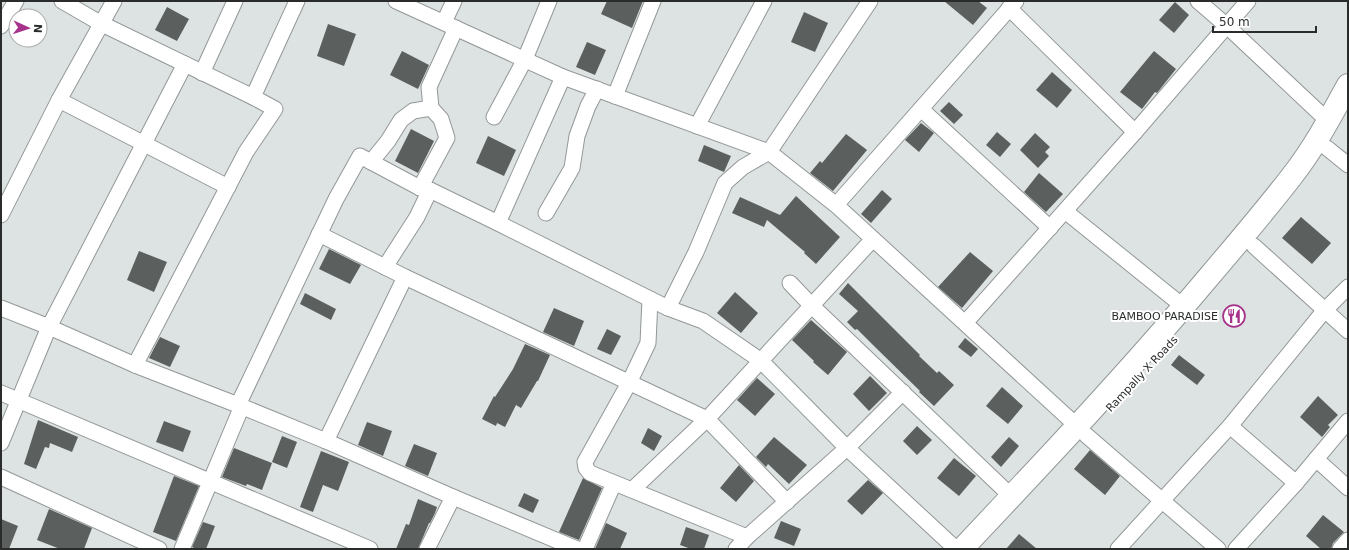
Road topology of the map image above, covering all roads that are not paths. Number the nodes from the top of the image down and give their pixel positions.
1 (16, 1) edge
2 (62, 1) edge
3 (114, 1) edge
4 (235, 1) edge
5 (297, 1) edge
6 (396, 1) edge
7 (454, 1) edge
8 (549, 1) edge
9 (653, 1) edge
10 (764, 1) edge
11 (870, 1) edge
12 (1198, 1) edge
13 (1248, 1) edge
14 (1012, 5) edge
15 (100, 24) junction
16 (450, 25) junction
17 (1, 26) edge
18 (1227, 26) junction
19 (525, 59) junction
20 (185, 64) junction
21 (202, 73) junction
22 (563, 77) junction
23 (1348, 85) edge
24 (597, 89) junction
25 (615, 96) junction
26 (253, 97) junction
27 (59, 100) junction
28 (431, 108) junction
29 (921, 110) junction
30 (1348, 112) edge
31 (494, 117) dead end
32 (1328, 121) junction
33 (697, 126) junction
34 (1135, 132) junction
35 (144, 143) junction
36 (1327, 148) junction
37 (769, 152) junction
38 (371, 162) junction
39 (1348, 165) edge
40 (228, 187) junction
41 (425, 189) junction
42 (836, 205) junction
43 (1065, 211) junction
44 (546, 213) dead end
45 (1, 215) edge
46 (498, 223) junction
47 (1050, 228) junction
48 (320, 234) junction
49 (872, 240) junction
50 (1254, 246) junction
51 (385, 268) junction
52 (405, 277) junction
53 (790, 283) dead end
54 (1348, 287) edge
55 (650, 299) junction
56 (812, 306) junction
57 (1184, 307) junction
58 (1, 308) edge
59 (668, 308) junction
60 (1324, 311) junction
61 (965, 323) junction
62 (48, 327) junction
63 (1348, 331) edge
64 (760, 360) junction
65 (135, 364) junction
66 (629, 383) junction
67 (903, 392) junction
68 (1, 393) edge
69 (18, 400) junction
70 (240, 405) junction
71 (706, 419) junction
72 (1348, 421) edge
73 (1230, 426) junction
74 (1082, 430) junction
75 (326, 441) junction
76 (1, 443) edge
77 (847, 448) junction
78 (1316, 459) junction
79 (1, 477) edge
80 (210, 482) junction
81 (614, 483) junction
82 (1296, 483) junction
83 (1348, 488) edge
84 (632, 490) junction
85 (1011, 496) junction
86 (453, 498) junction
87 (1162, 500) junction
88 (787, 502) junction
89 (746, 537) junction
90 (1348, 540) edge
91 (159, 549) edge
92 (182, 549) edge
93 (370, 549) edge
94 (427, 549) edge
95 (577, 549) edge
96 (585, 549) edge
97 (736, 549) edge
98 (956, 549) edge
99 (962, 549) edge
100 (981, 549) edge
101 (1118, 549) edge
102 (1218, 549) edge
103 (1236, 549) edge
104 (1340, 549) edge

1 - 17 street
2 - 15 street
3 - 15 street
4 - 21 street
5 - 26 street
6 - 16 street
7 - 16 street
8 - 19 street
9 - 25 street
10 - 33 street
11 - 37 street
12 - 18 street
13 - 18 street
14 - 29 street
14 - 34 street
15 - 20 street
15 - 27 street
16 - 19 street
16 - 28 street
18 - 32 street
18 - 34 street
19 - 22 street
19 - 31 street
20 - 21 street
20 - 35 street
21 - 26 street
22 - 24 street
22 - 46 street
23 - 32 main road
24 - 25 street
24 - 44 street
25 - 33 street
26 - 40 street
27 - 35 street
27 - 45 street
28 - 38 street
28 - 41 street
29 - 42 street
29 - 47 street
30 - 36 main road, Rampally X Roads
32 - 57 main road
33 - 37 street
34 - 43 street
35 - 40 street
35 - 62 street
36 - 39 street
36 - 50 main road, Rampally X Roads
37 - 42 street
37 - 59 street
38 - 41 street
38 - 48 street
40 - 65 street
41 - 46 street
41 - 51 street
42 - 49 street
43 - 47 street
43 - 57 street
46 - 55 street
47 - 61 street
48 - 51 street
48 - 70 street
49 - 56 street
49 - 61 street
50 - 60 street
50 - 74 main road, Rampally X Roads
51 - 52 street
52 - 66 street
52 - 75 street
53 - 56 street
54 - 60 street
55 - 59 street
55 - 66 street
56 - 64 street
56 - 67 street
57 - 74 main road
58 - 62 street
59 - 64 street
60 - 63 street
60 - 73 street
61 - 74 street
62 - 65 street
62 - 69 street
64 - 71 street
64 - 77 street
65 - 70 street
66 - 71 street
66 - 81 street
67 - 77 street
67 - 85 street
68 - 69 street
69 - 76 street
69 - 80 street
70 - 75 street
70 - 80 street
71 - 84 street
71 - 88 street
72 - 78 street
73 - 82 street
73 - 87 street
74 - 85 main road
74 - 87 street
74 - 100 main road, Rampally X Roads
75 - 86 street
77 - 88 street
77 - 98 street
78 - 82 street
78 - 83 street
79 - 91 street
80 - 92 street
80 - 93 street
81 - 84 street
81 - 96 street
82 - 103 street
84 - 89 street
85 - 99 main road
86 - 94 street
86 - 95 street
87 - 101 street
87 - 102 street
88 - 89 street
89 - 97 street
90 - 104 street

